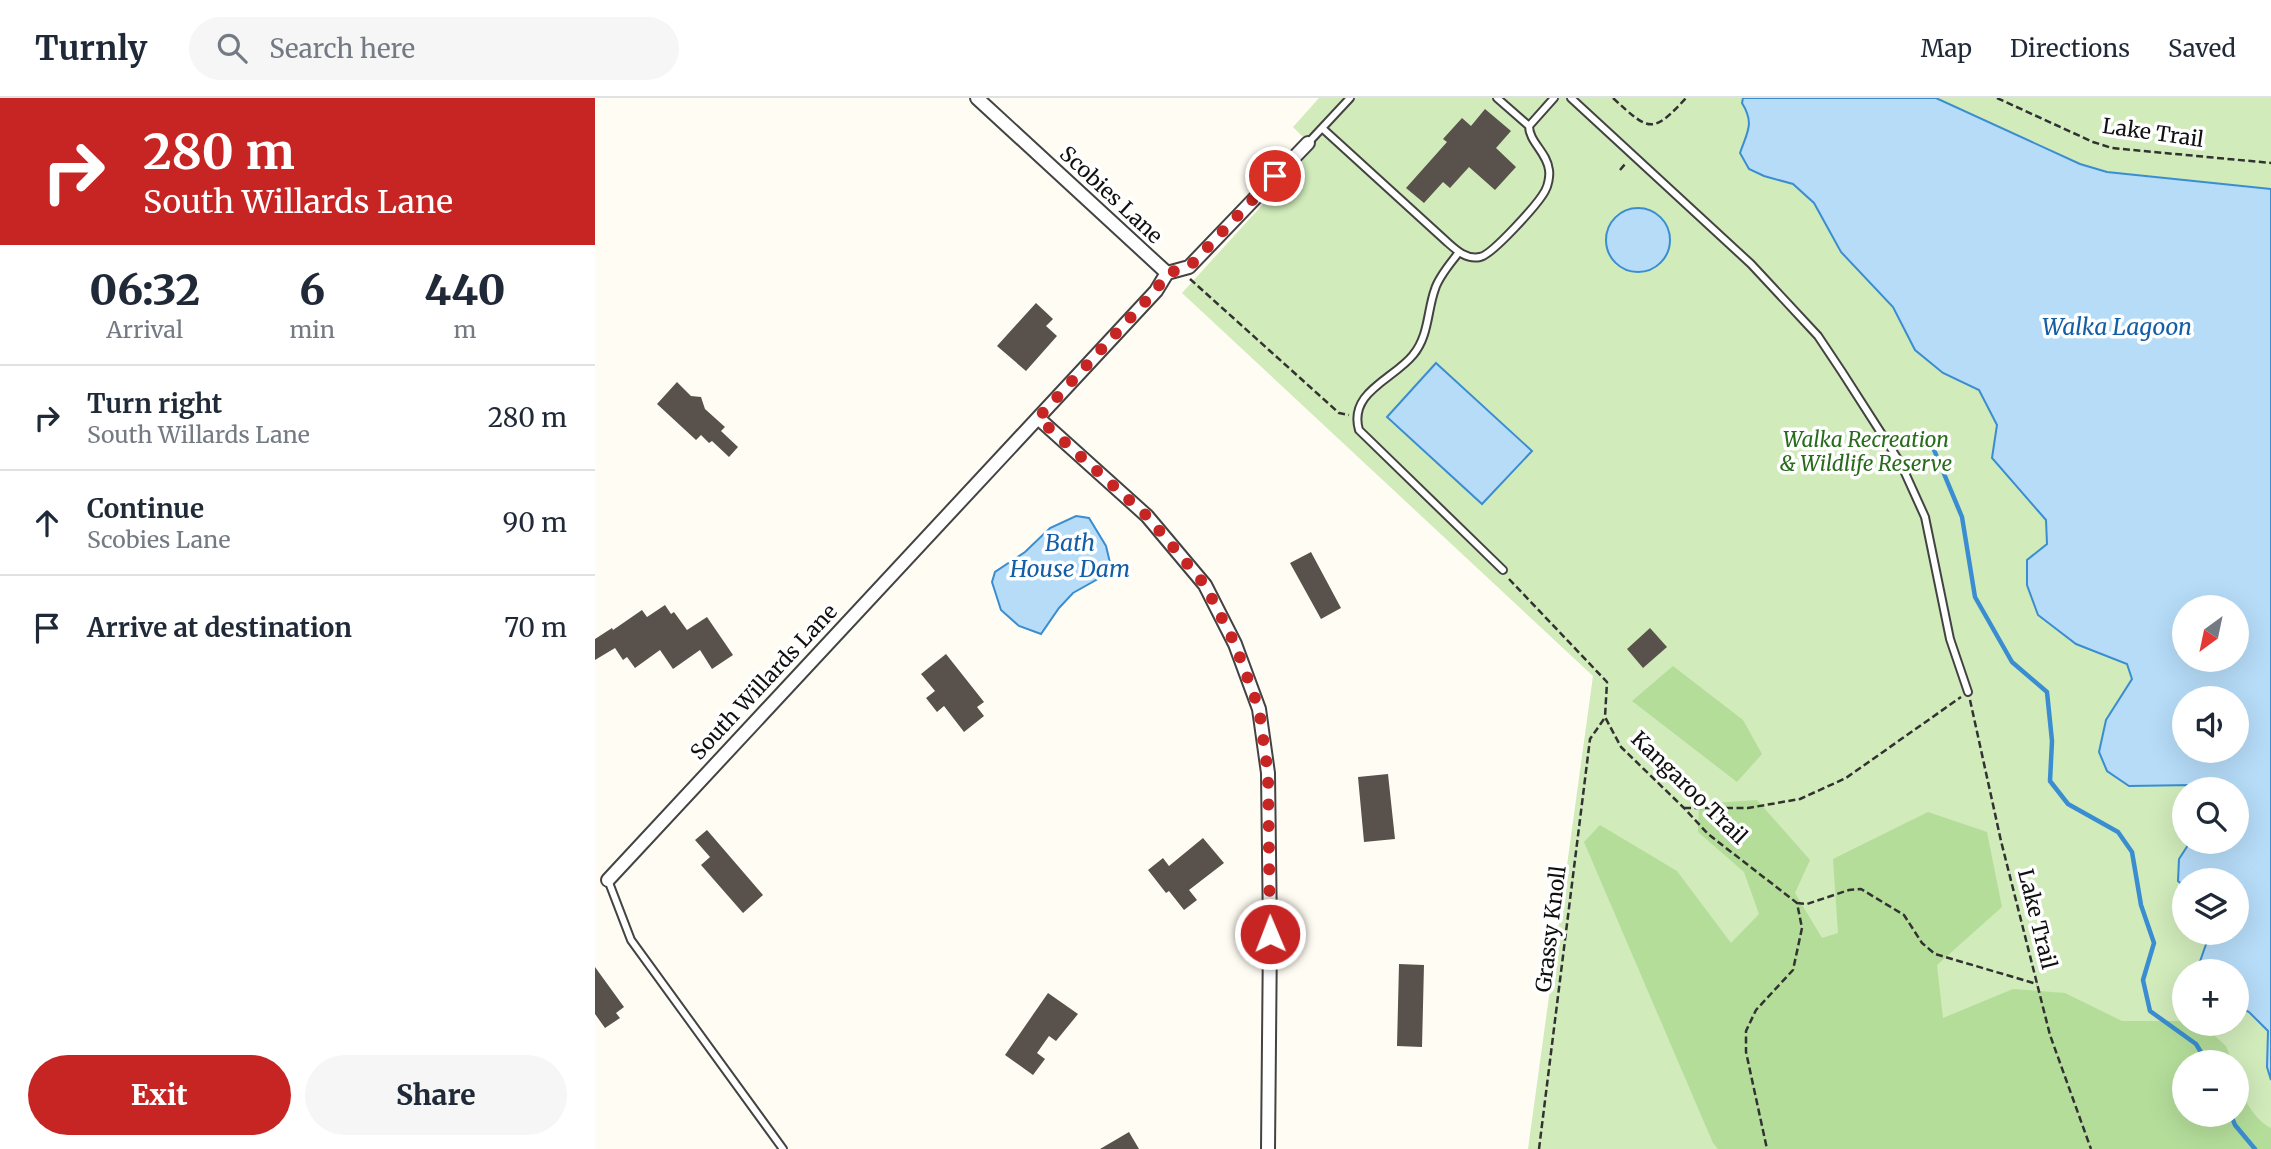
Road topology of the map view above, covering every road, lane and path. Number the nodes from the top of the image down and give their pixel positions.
1 (977, 98) edge
2 (1350, 98) edge
3 (1497, 98) edge
4 (1553, 98) edge
5 (1571, 98) edge
6 (1613, 98) edge
7 (1686, 98) edge
8 (1997, 98) edge
9 (1529, 126) junction
10 (1322, 128) junction
11 (1308, 143) joint
12 (2271, 163) edge
13 (1623, 166) dead end
14 (1620, 170) dead end
15 (1459, 252) junction
16 (1181, 270) junction
17 (1167, 273) junction
18 (1355, 417) junction
19 (1038, 418) junction
20 (1503, 570) joint
21 (1968, 692) junction
22 (1605, 717) junction
23 (1684, 808) junction
24 (608, 880) joint
25 (1797, 903) junction
26 (2037, 984) junction
27 (783, 1149) edge
28 (1268, 1149) edge
29 (1539, 1149) edge
30 (1767, 1149) edge
31 (2091, 1149) edge

1 - 17 street, Scobies Lane
2 - 10 lane
3 - 9 lane
4 - 9 lane
5 - 21 lane
6 - 7 path
8 - 12 path, Lake Trail
9 - 15 lane
10 - 11 lane
10 - 15 lane
11 - 16 street, Scobies Lane
13 - 14 path
15 - 18 lane
16 - 17 street, Scobies Lane
16 - 18 path
17 - 19 street, South Willards Lane
18 - 20 lane
19 - 24 street, South Willards Lane
19 - 28 street
20 - 22 path
21 - 23 path
21 - 26 path, Lake Trail
22 - 23 path, Kangaroo Trail
22 - 29 path, Grassy Knoll
23 - 25 path, Kangaroo Trail
24 - 27 lane, South Willards Lane
25 - 26 path
25 - 30 path
26 - 31 path, Lake Trail

